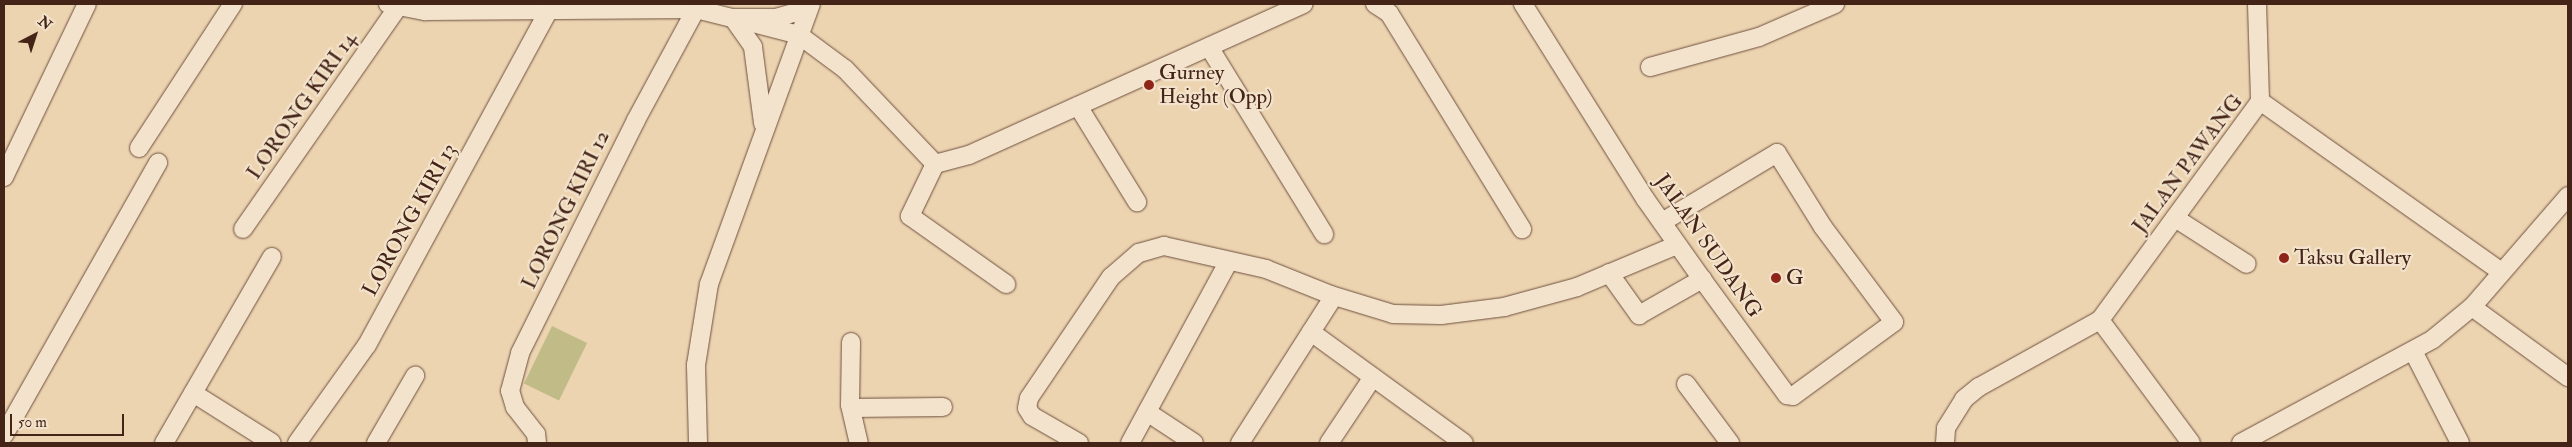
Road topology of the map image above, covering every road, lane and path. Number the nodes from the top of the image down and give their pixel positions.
1 (87, 4) edge
2 (234, 4) edge
3 (810, 4) edge
4 (1304, 4) edge
5 (1375, 4) edge
6 (1523, 4) edge
7 (1835, 4) edge
8 (2257, 4) edge
9 (393, 6) edge
10 (572, 6) edge
11 (426, 8) edge
12 (696, 9) junction
13 (549, 10) junction
14 (733, 18) junction
15 (799, 35) junction
16 (1209, 48) junction
17 (1650, 68) dead end
18 (2260, 101) junction
19 (1078, 106) junction
20 (764, 129) junction
21 (140, 148) dead end
22 (158, 162) dead end
23 (936, 164) junction
24 (4, 177) edge
25 (2568, 196) edge
26 (1137, 202) dead end
27 (2175, 218) junction
28 (1662, 222) junction
29 (243, 229) dead end
30 (1522, 230) dead end
31 (1324, 234) dead end
32 (1677, 244) junction
33 (272, 257) dead end
34 (1229, 261) junction
35 (2246, 264) dead end
36 (2500, 271) junction
37 (1609, 273) junction
38 (1702, 279) junction
39 (1006, 284) dead end
40 (1334, 296) junction
41 (2472, 307) junction
42 (2100, 320) junction
43 (1311, 332) junction
44 (850, 342) dead end
45 (2413, 351) junction
46 (415, 376) dead end
47 (1373, 377) junction
48 (2568, 377) edge
49 (1686, 384) dead end
50 (193, 393) junction
51 (943, 407) dead end
52 (851, 408) junction
53 (1146, 412) junction
54 (4, 435) edge
55 (536, 439) edge
56 (1460, 442) edge
57 (164, 443) edge
58 (272, 443) edge
59 (297, 443) edge
60 (376, 443) edge
61 (698, 443) edge
62 (859, 443) edge
63 (1079, 443) edge
64 (1130, 443) edge
65 (1194, 443) edge
66 (1240, 443) edge
67 (1329, 443) edge
68 (1730, 443) edge
69 (1945, 443) edge
70 (2191, 443) edge
71 (2241, 443) edge
72 (2460, 443) edge

1 - 24 street
2 - 21 street
3 - 14 street
3 - 15 street
4 - 16 street
5 - 30 street
6 - 28 street, JALAN SUDANG
7 - 17 street
8 - 18 street
9 - 11 street
9 - 29 street, LORONG KIRI 14
10 - 12 street
10 - 13 street
11 - 13 street
12 - 14 street
12 - 55 street, LORONG KIRI 12
13 - 59 street, LORONG KIRI 13
14 - 15 street
14 - 20 street
15 - 20 street
15 - 23 street
16 - 19 street
16 - 31 street
18 - 27 street, JALAN PAWANG
18 - 36 street, JALAN PAWANG
19 - 23 street
19 - 26 street
20 - 61 street
22 - 54 street
23 - 39 street
25 - 36 street
27 - 35 street
27 - 42 street, JALAN PAWANG
28 - 32 street, JALAN SUDANG
28 - 38 street, JALAN SUDANG
32 - 37 street
32 - 38 street, JALAN SUDANG
33 - 50 street
34 - 40 street
34 - 53 street
34 - 63 street
36 - 41 street
37 - 38 street
37 - 40 street
40 - 43 street
41 - 45 street
41 - 48 street
42 - 69 street, JALAN PAWANG
42 - 70 street
43 - 47 street
43 - 66 street
44 - 52 street
45 - 71 street
45 - 72 street
46 - 60 street
47 - 56 street
47 - 67 street
49 - 68 street
50 - 57 street
50 - 58 street
51 - 52 street
52 - 62 street
53 - 64 street
53 - 65 street

